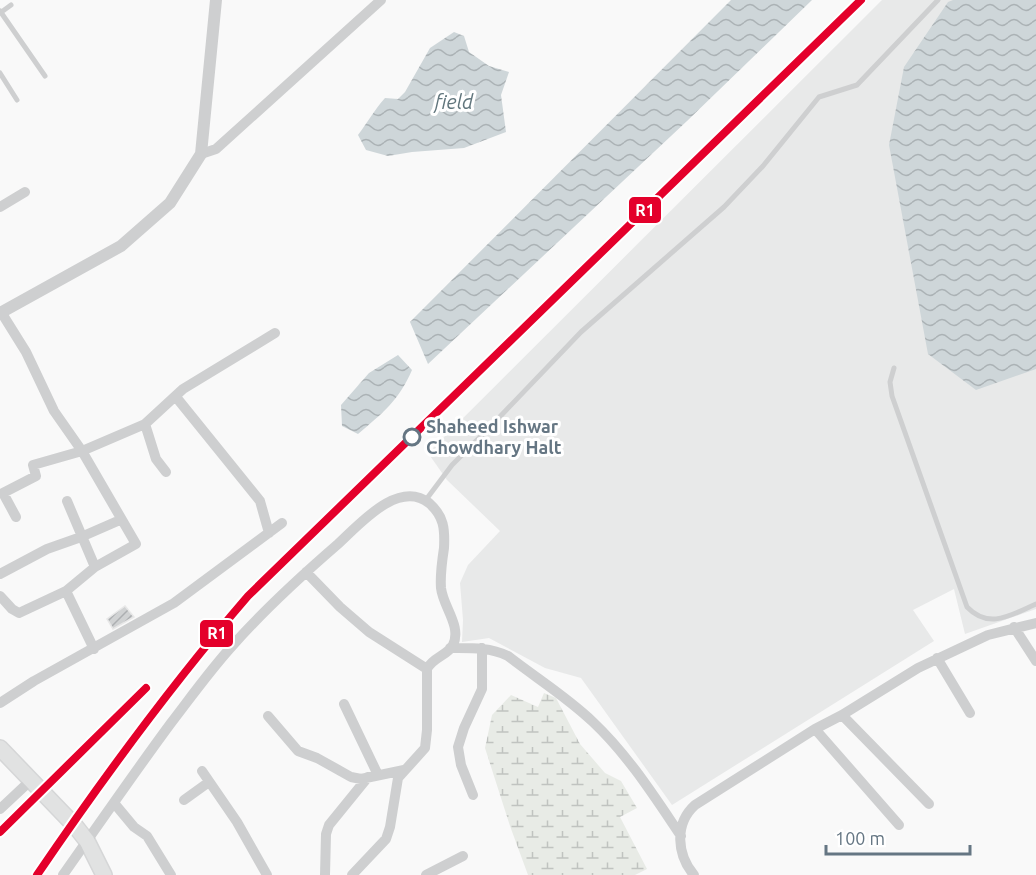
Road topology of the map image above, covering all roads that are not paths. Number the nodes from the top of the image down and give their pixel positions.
1 (216, 0) edge
2 (381, 0) edge
3 (938, 0) edge
4 (11, 5) dead end
5 (0, 12) edge
6 (0, 73) edge
7 (45, 76) dead end
8 (17, 100) dead end
9 (201, 154) junction
10 (26, 192) dead end
11 (0, 207) edge
12 (1, 313) edge
13 (275, 333) dead end
14 (894, 368) dead end
15 (176, 397) junction
16 (145, 424) junction
17 (82, 451) junction
18 (166, 471) dead end
19 (67, 501) dead end
20 (425, 501) junction
21 (16, 517) dead end
22 (120, 520) junction
23 (282, 523) dead end
24 (269, 533) junction
25 (81, 537) junction
26 (95, 567) junction
27 (306, 572) junction
28 (0, 574) edge
29 (66, 591) junction
30 (0, 596) edge
31 (1036, 604) edge
32 (1036, 622) edge
33 (1014, 627) junction
34 (450, 648) junction
35 (482, 648) junction
36 (94, 649) junction
37 (937, 658) junction
38 (1036, 660) edge
39 (427, 669) junction
40 (0, 703) edge
41 (344, 704) dead end
42 (970, 713) dead end
43 (842, 715) junction
44 (268, 716) dead end
45 (815, 729) junction
46 (0, 748) edge
47 (404, 770) junction
48 (202, 771) dead end
49 (373, 776) junction
50 (30, 781) junction
51 (209, 782) junction
52 (473, 795) dead end
53 (184, 800) dead end
54 (114, 803) junction
55 (929, 804) dead end
56 (0, 809) edge
57 (899, 825) dead end
58 (681, 836) junction
59 (87, 841) junction
60 (462, 856) dead end
61 (357, 873) edge
62 (63, 875) edge
63 (104, 875) edge
64 (171, 875) edge
65 (267, 875) edge
66 (325, 875) edge
67 (426, 875) edge
68 (694, 875) edge

1 - 9 street
2 - 9 street
3 - 20 lane
4 - 5 lane
5 - 7 lane
6 - 8 lane
9 - 12 street
10 - 11 street
12 - 17 street
13 - 15 street
14 - 31 lane
15 - 16 street
15 - 24 street
16 - 17 street
16 - 18 street
17 - 21 street
17 - 22 street
19 - 25 street
20 - 27 street
20 - 34 street
22 - 25 street
22 - 26 street
23 - 24 street
24 - 36 street
25 - 26 street
25 - 28 street
26 - 29 street
27 - 39 street
27 - 54 street
29 - 30 street
29 - 36 street
32 - 33 street
33 - 37 street
33 - 38 street
34 - 35 street
34 - 39 street
35 - 52 street
35 - 58 street
36 - 40 street
37 - 42 street
37 - 43 street
39 - 47 street
41 - 49 street
43 - 45 street
43 - 55 street
44 - 49 street
45 - 57 street
45 - 58 street
46 - 50 main road
47 - 49 street
47 - 61 street
48 - 51 street
49 - 66 street
50 - 56 street
50 - 59 main road
51 - 53 street
51 - 65 street
54 - 59 street
54 - 64 street
58 - 68 street
59 - 62 street
59 - 63 main road
60 - 67 street

